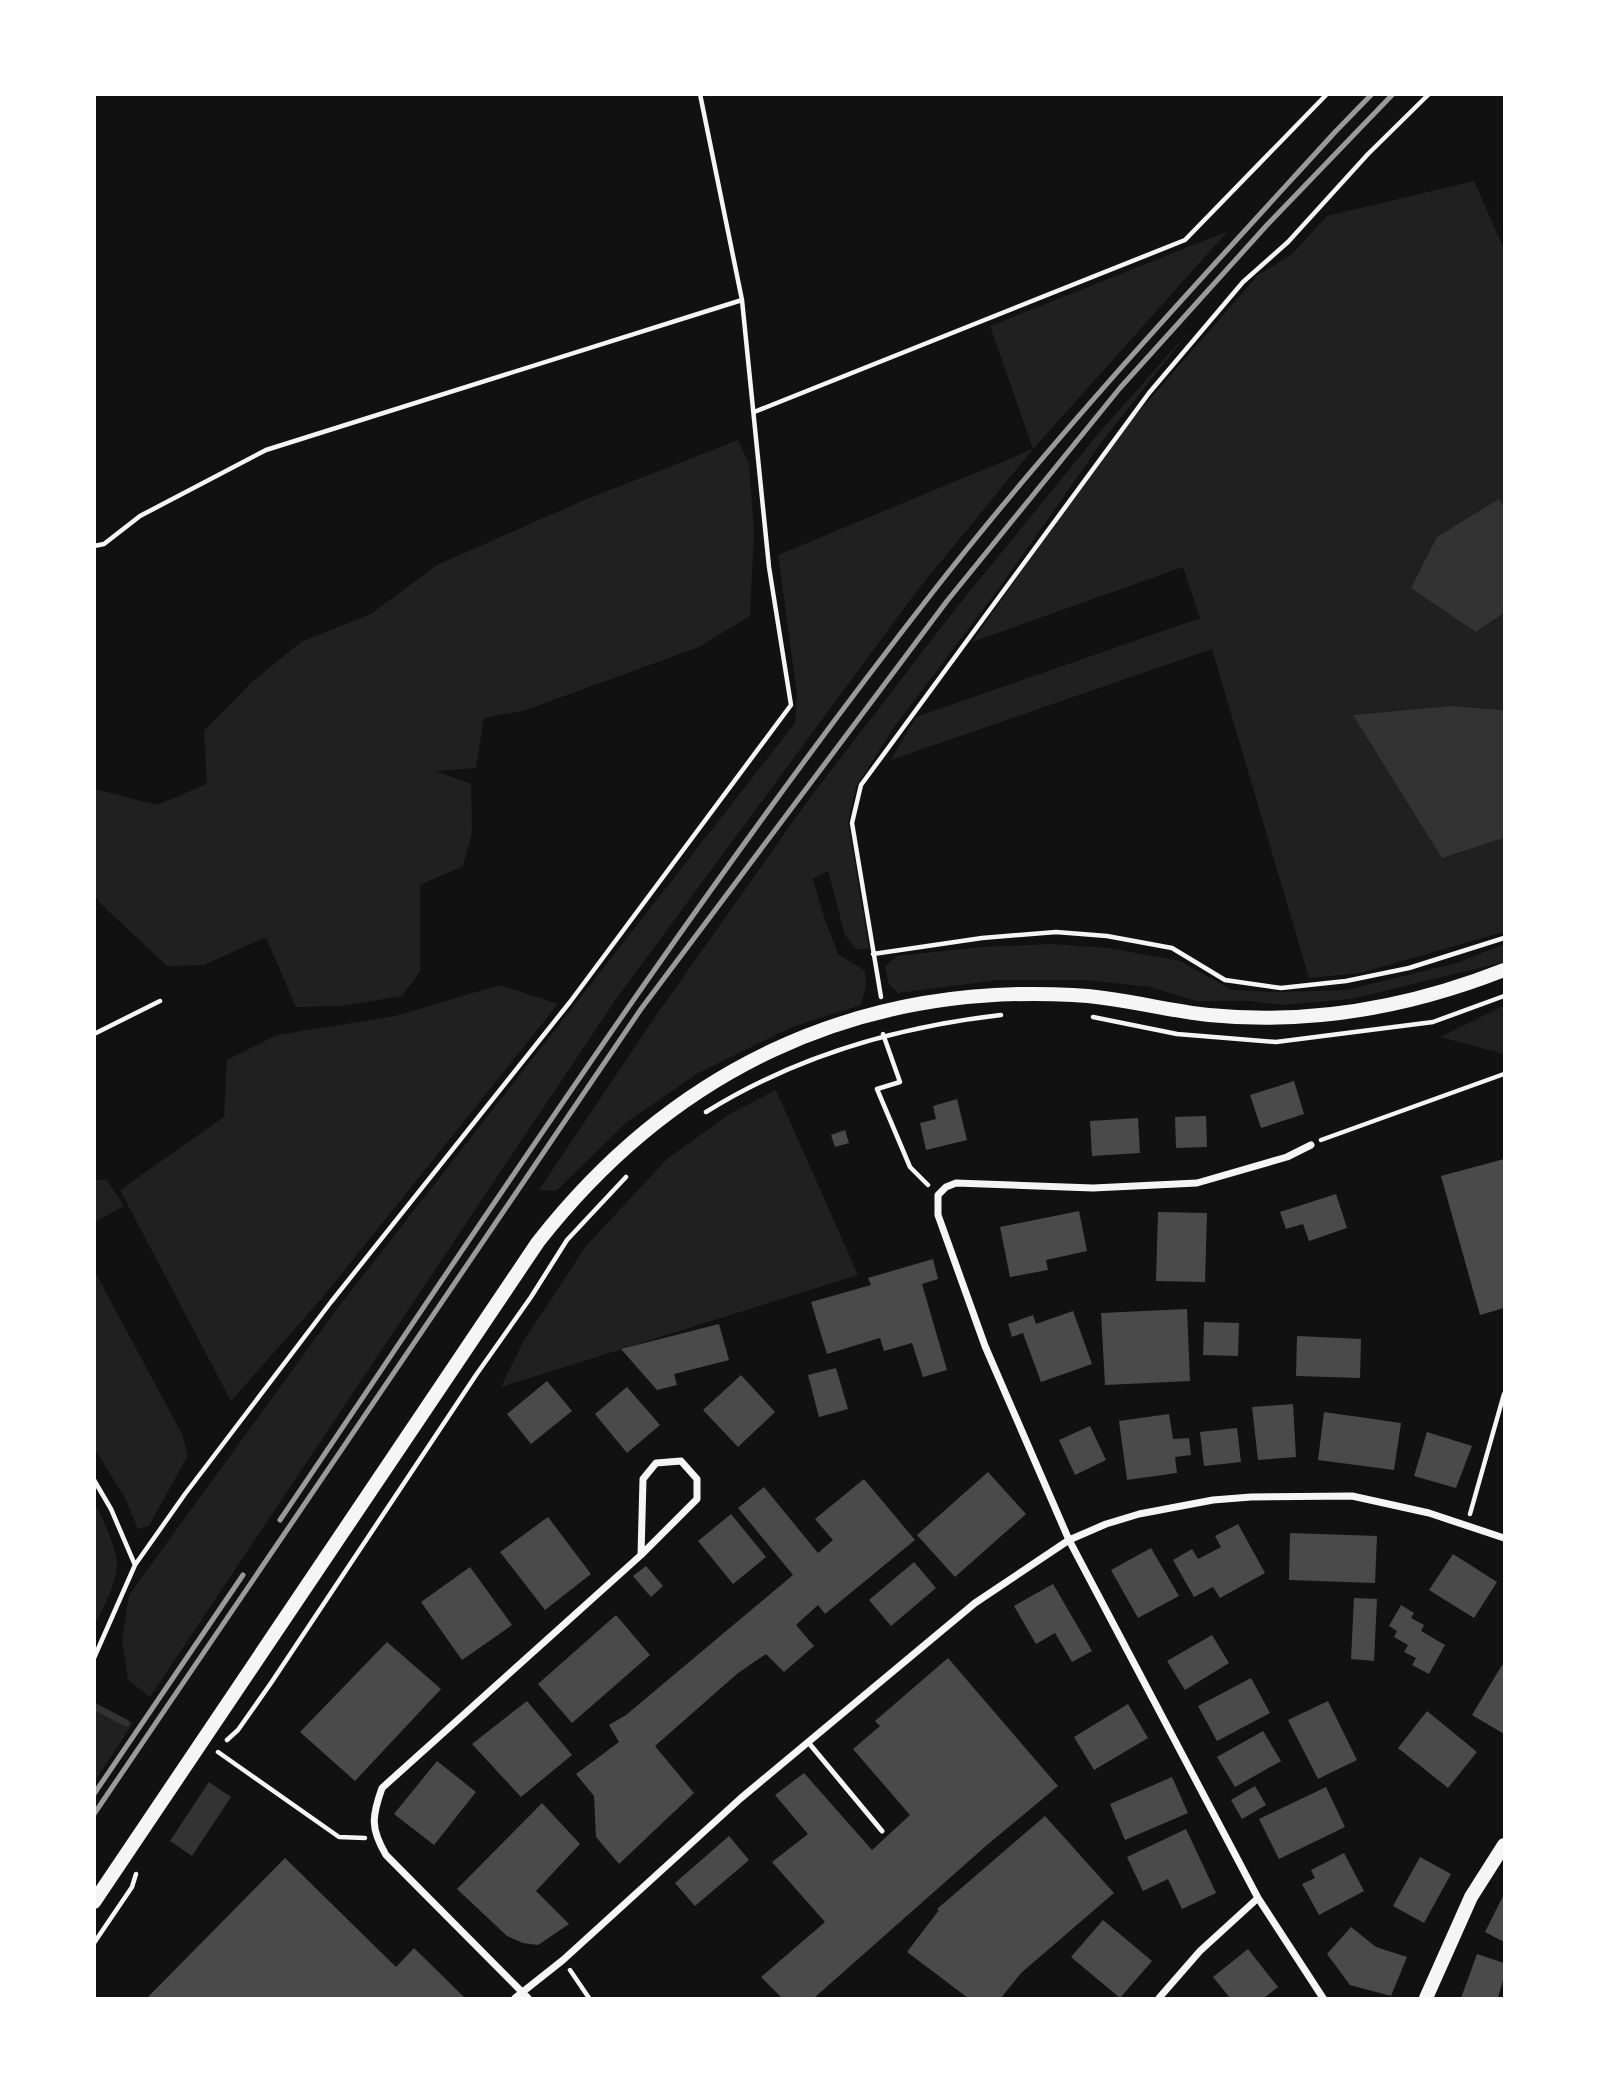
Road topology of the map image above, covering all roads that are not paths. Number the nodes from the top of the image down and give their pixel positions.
1 (1504, 970) edge
2 (1311, 1145) road end
3 (1504, 1538) edge
4 (1069, 1540) junction
5 (641, 1555) junction
6 (808, 1742) junction
7 (882, 1831) dead end
8 (1504, 1846) edge
9 (1258, 1898) junction
10 (94, 1902) edge
11 (522, 1992) junction
12 (515, 1998) edge
13 (527, 1998) edge
14 (1159, 1998) edge
15 (1323, 1998) edge
16 (1426, 1998) edge

1 - 10 main road
2 - 4 street
3 - 4 street
4 - 6 street
4 - 9 street
5 - 5 street
5 - 11 street
6 - 7 lane
6 - 11 street
8 - 16 main road
9 - 14 street
9 - 15 street
11 - 12 street
11 - 13 street

